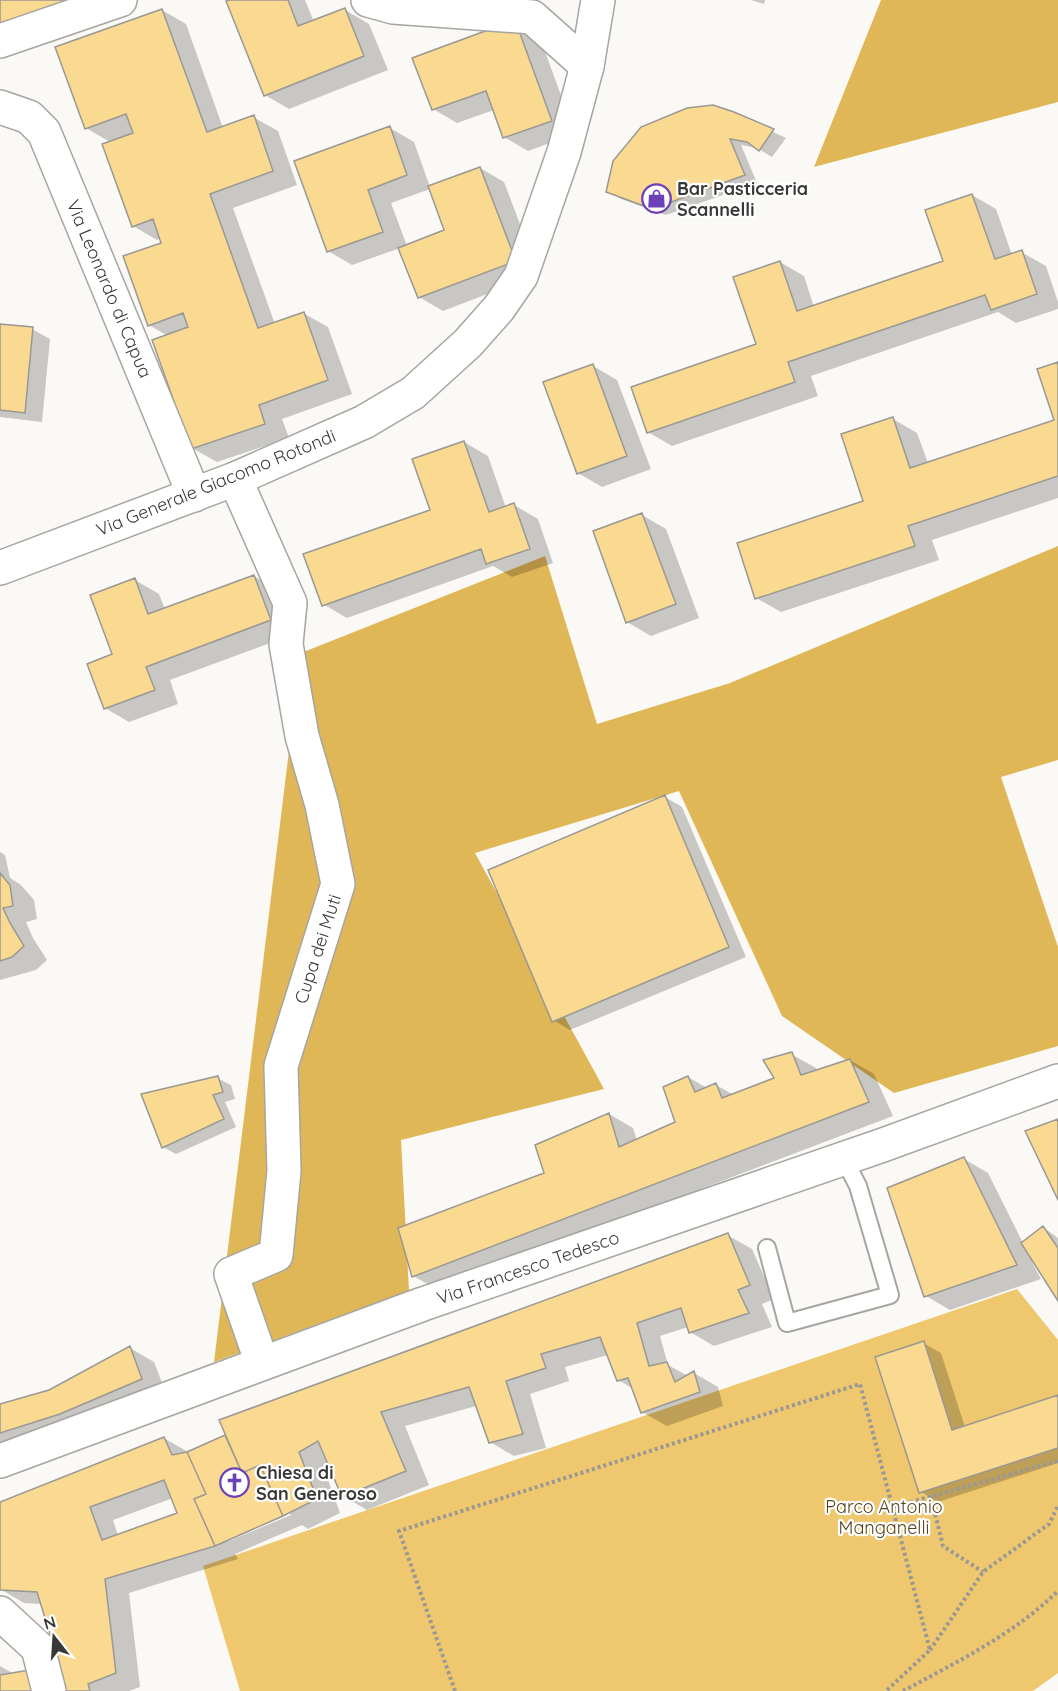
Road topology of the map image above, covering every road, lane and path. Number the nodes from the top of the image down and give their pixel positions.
1 (120, 0) edge
2 (368, 0) edge
3 (598, 0) edge
4 (0, 41) edge
5 (587, 66) junction
6 (0, 107) edge
7 (235, 479) junction
8 (194, 495) junction
9 (0, 568) edge
10 (1058, 1081) edge
11 (844, 1159) junction
12 (767, 1248) dead end
13 (262, 1363) junction
14 (0, 1461) edge
15 (1058, 1461) edge
16 (931, 1497) junction
17 (1058, 1506) edge
18 (893, 1507) junction
19 (983, 1572) junction
20 (1058, 1591) edge
21 (0, 1613) edge
22 (930, 1650) junction
23 (49, 1691) edge
24 (455, 1691) edge
25 (886, 1691) edge
26 (903, 1691) edge

1 - 4 street
2 - 5 street
3 - 5 street, Via Generale Giacomo Rotondi
5 - 7 street, Via Generale Giacomo Rotondi
6 - 8 street, Via Leonardo di Capua
7 - 8 street, Via Generale Giacomo Rotondi
7 - 13 street, Cupa dei Muti
8 - 9 street, Via Generale Giacomo Rotondi
10 - 11 street, Via Francesco Tedesco
11 - 12 lane
11 - 13 street, Via Francesco Tedesco
13 - 14 street, Via Francesco Tedesco
15 - 16 path
16 - 18 path
16 - 19 path
17 - 19 path
18 - 22 path
18 - 24 path
19 - 22 path
20 - 26 path
21 - 23 street
22 - 25 path

